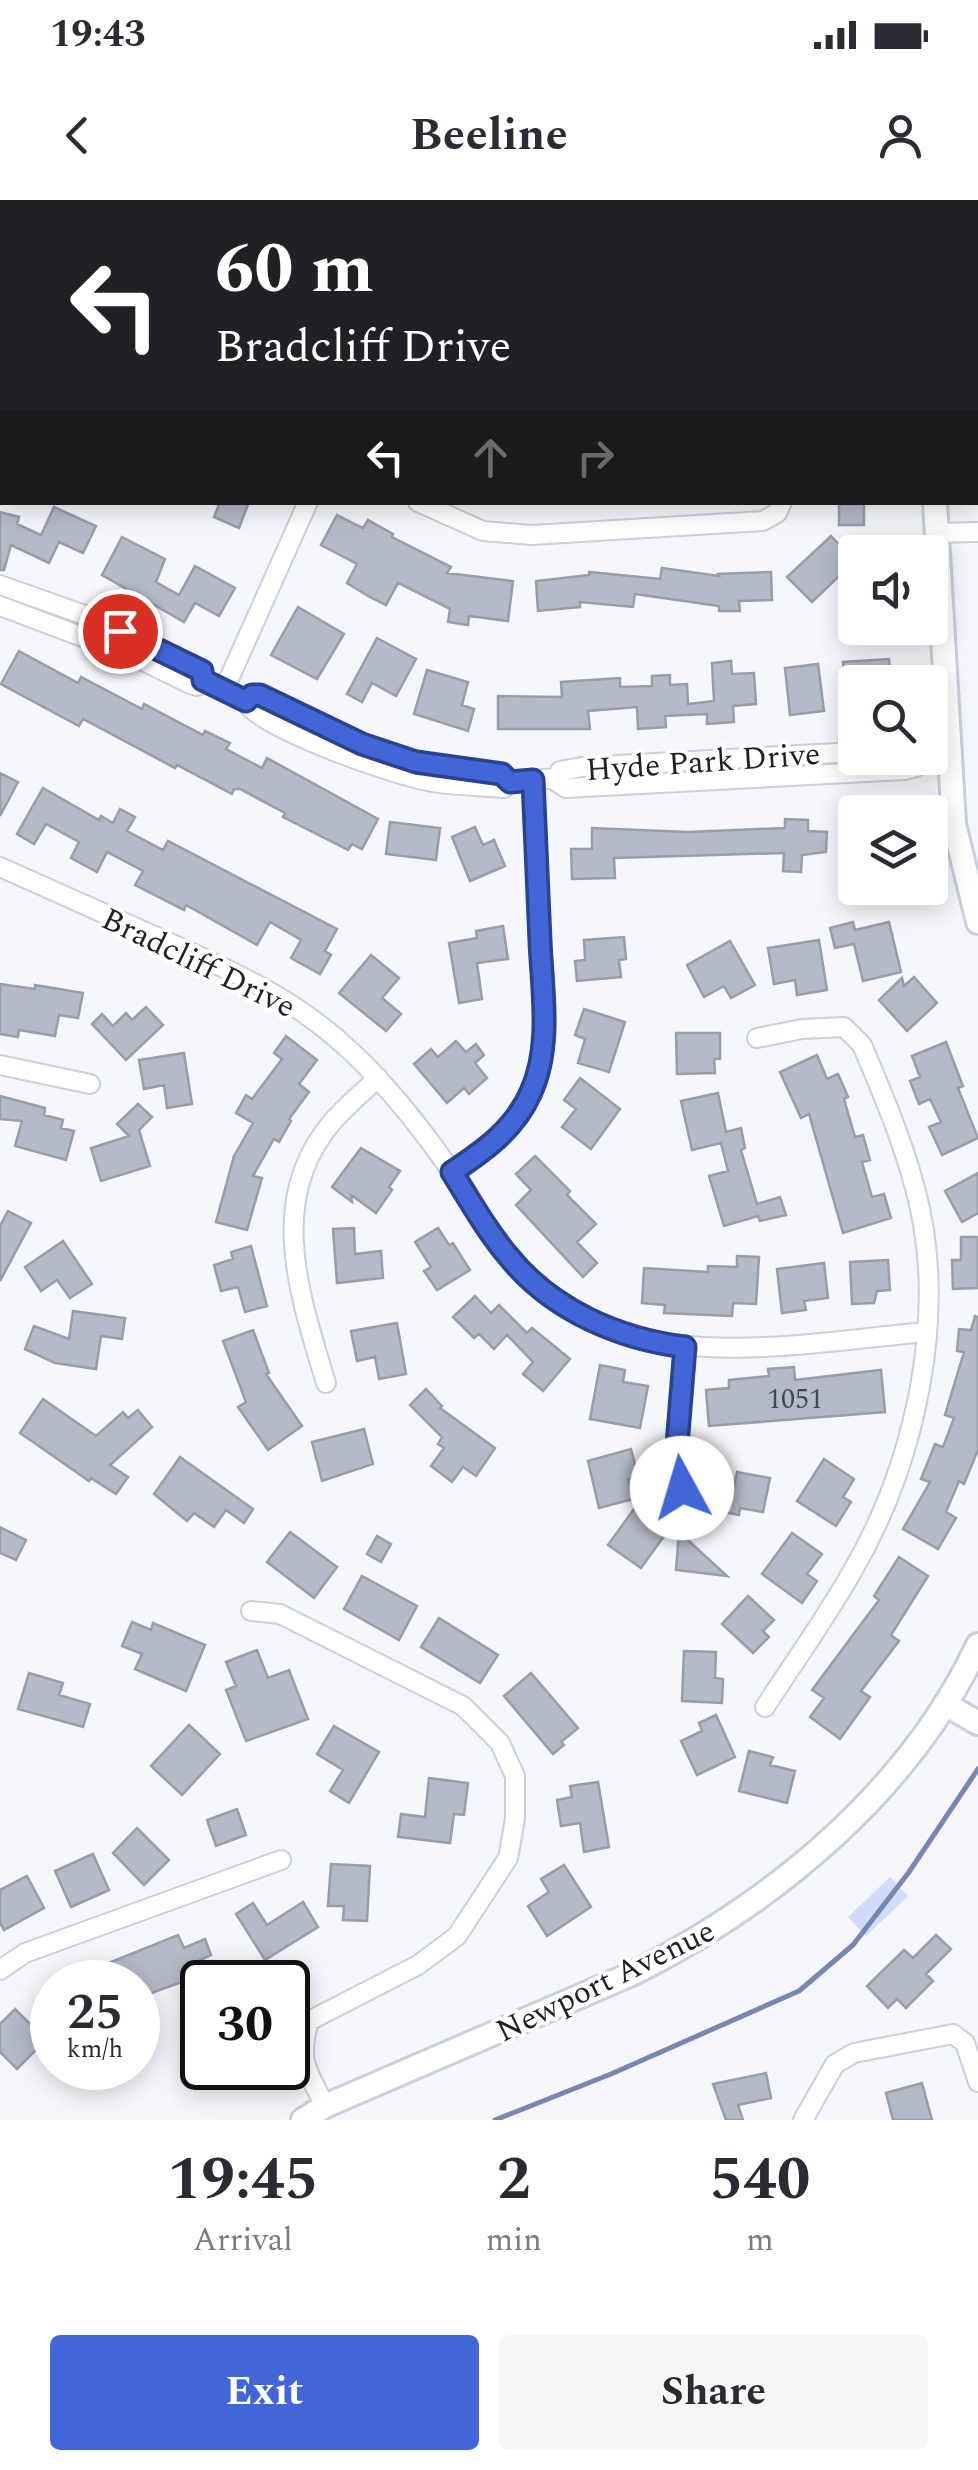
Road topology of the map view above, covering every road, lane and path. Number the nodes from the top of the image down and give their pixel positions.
1 (307, 505) edge
2 (425, 505) edge
3 (781, 505) edge
4 (935, 505) edge
5 (937, 532) junction
6 (978, 532) edge
7 (0, 585) edge
8 (0, 606) edge
9 (943, 665) edge
10 (203, 680) junction
11 (224, 690) junction
12 (838, 753) edge
13 (948, 758) edge
14 (838, 774) edge
15 (555, 778) junction
16 (533, 780) junction
17 (0, 867) edge
18 (978, 922) edge
19 (757, 1038) dead end
20 (0, 1065) edge
21 (378, 1078) junction
22 (90, 1084) dead end
23 (452, 1172) junction
24 (928, 1332) junction
25 (685, 1347) junction
26 (326, 1383) dead end
27 (682, 1488) dead end
28 (251, 1611) dead end
29 (978, 1644) edge
30 (945, 1704) junction
31 (765, 1707) dead end
32 (978, 1723) edge
33 (281, 1860) dead end
34 (0, 1970) edge
35 (978, 2082) edge
36 (326, 2106) junction
37 (303, 2120) edge
38 (803, 2120) edge

1 - 11 street
2 - 3 street
4 - 5 main road
5 - 6 street
5 - 9 main road
7 - 10 street, Hyde Park Drive
8 - 10 street, Hyde Park Drive
10 - 11 street, Hyde Park Drive
11 - 16 street, Hyde Park Drive
12 - 15 street, Hyde Park Drive
13 - 18 main road
14 - 15 street, Hyde Park Drive
15 - 16 street, Hyde Park Drive
16 - 23 street
17 - 21 street, Bradcliff Drive
19 - 24 street
20 - 22 street
21 - 23 street, Bradcliff Drive
21 - 26 street
23 - 25 street, Bradcliff Drive
24 - 25 street, Bradcliff Drive
24 - 31 street
25 - 27 street
28 - 36 street
29 - 30 main road, Newport Avenue
30 - 32 main road
30 - 36 main road, Newport Avenue
33 - 34 street
35 - 38 street
36 - 37 main road, Newport Avenue

